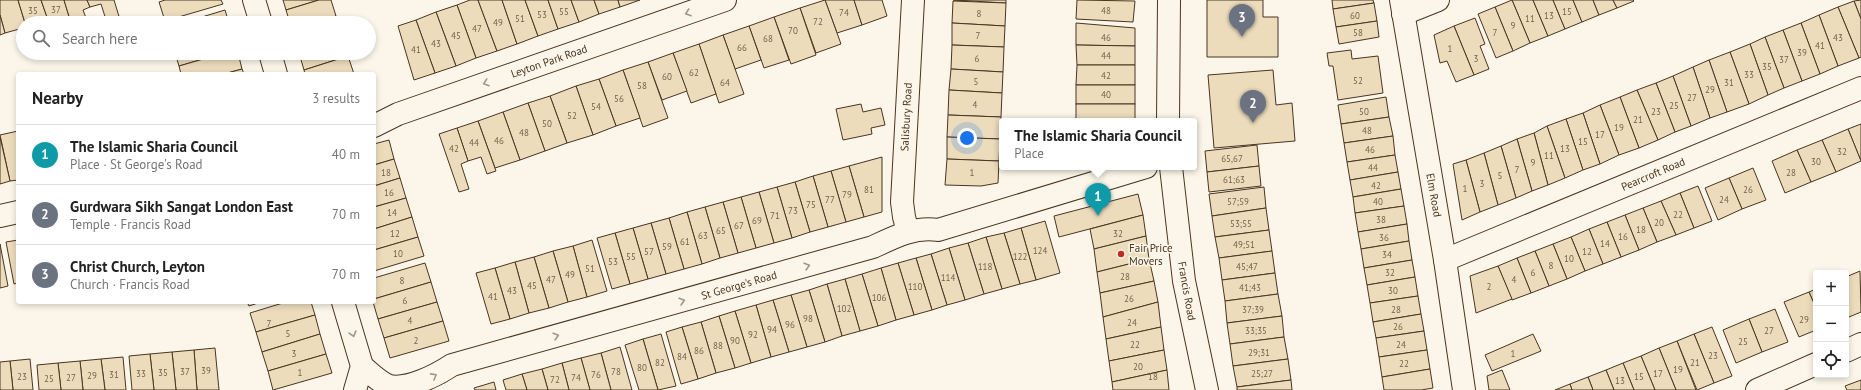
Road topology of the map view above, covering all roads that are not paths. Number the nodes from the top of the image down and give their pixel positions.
1 (254, 0) edge
2 (725, 0) edge
3 (912, 0) edge
4 (1169, 0) edge
5 (1438, 0) edge
6 (1402, 7) edge
7 (259, 16) edge
8 (272, 60) edge
9 (275, 72) edge
10 (1861, 88) edge
11 (1168, 118) edge
12 (376, 125) edge
13 (1136, 170) edge
14 (1171, 170) edge
15 (16, 212) edge
16 (0, 216) edge
17 (908, 232) junction
18 (1445, 260) junction
19 (344, 304) edge
20 (1861, 344) edge
21 (1849, 349) edge
22 (1813, 365) edge
23 (362, 366) junction
24 (355, 390) edge
25 (1207, 390) edge
26 (1464, 390) edge
27 (1757, 390) edge

1 - 7 street
2 -> 12 street, Leyton Park Road
3 - 17 street, Salisbury Road
4 - 11 street
5 - 6 street
6 - 18 street, Elm Road
8 - 9 street
10 - 18 street, Pearcroft Road
13 - 17 street, St George's Road
14 - 25 street, Francis Road
15 - 16 street
23 -> 17 street, St George's Road
18 - 26 street, Elm Road
19 -> 23 street
20 - 21 street
22 - 27 street
23 - 24 street

